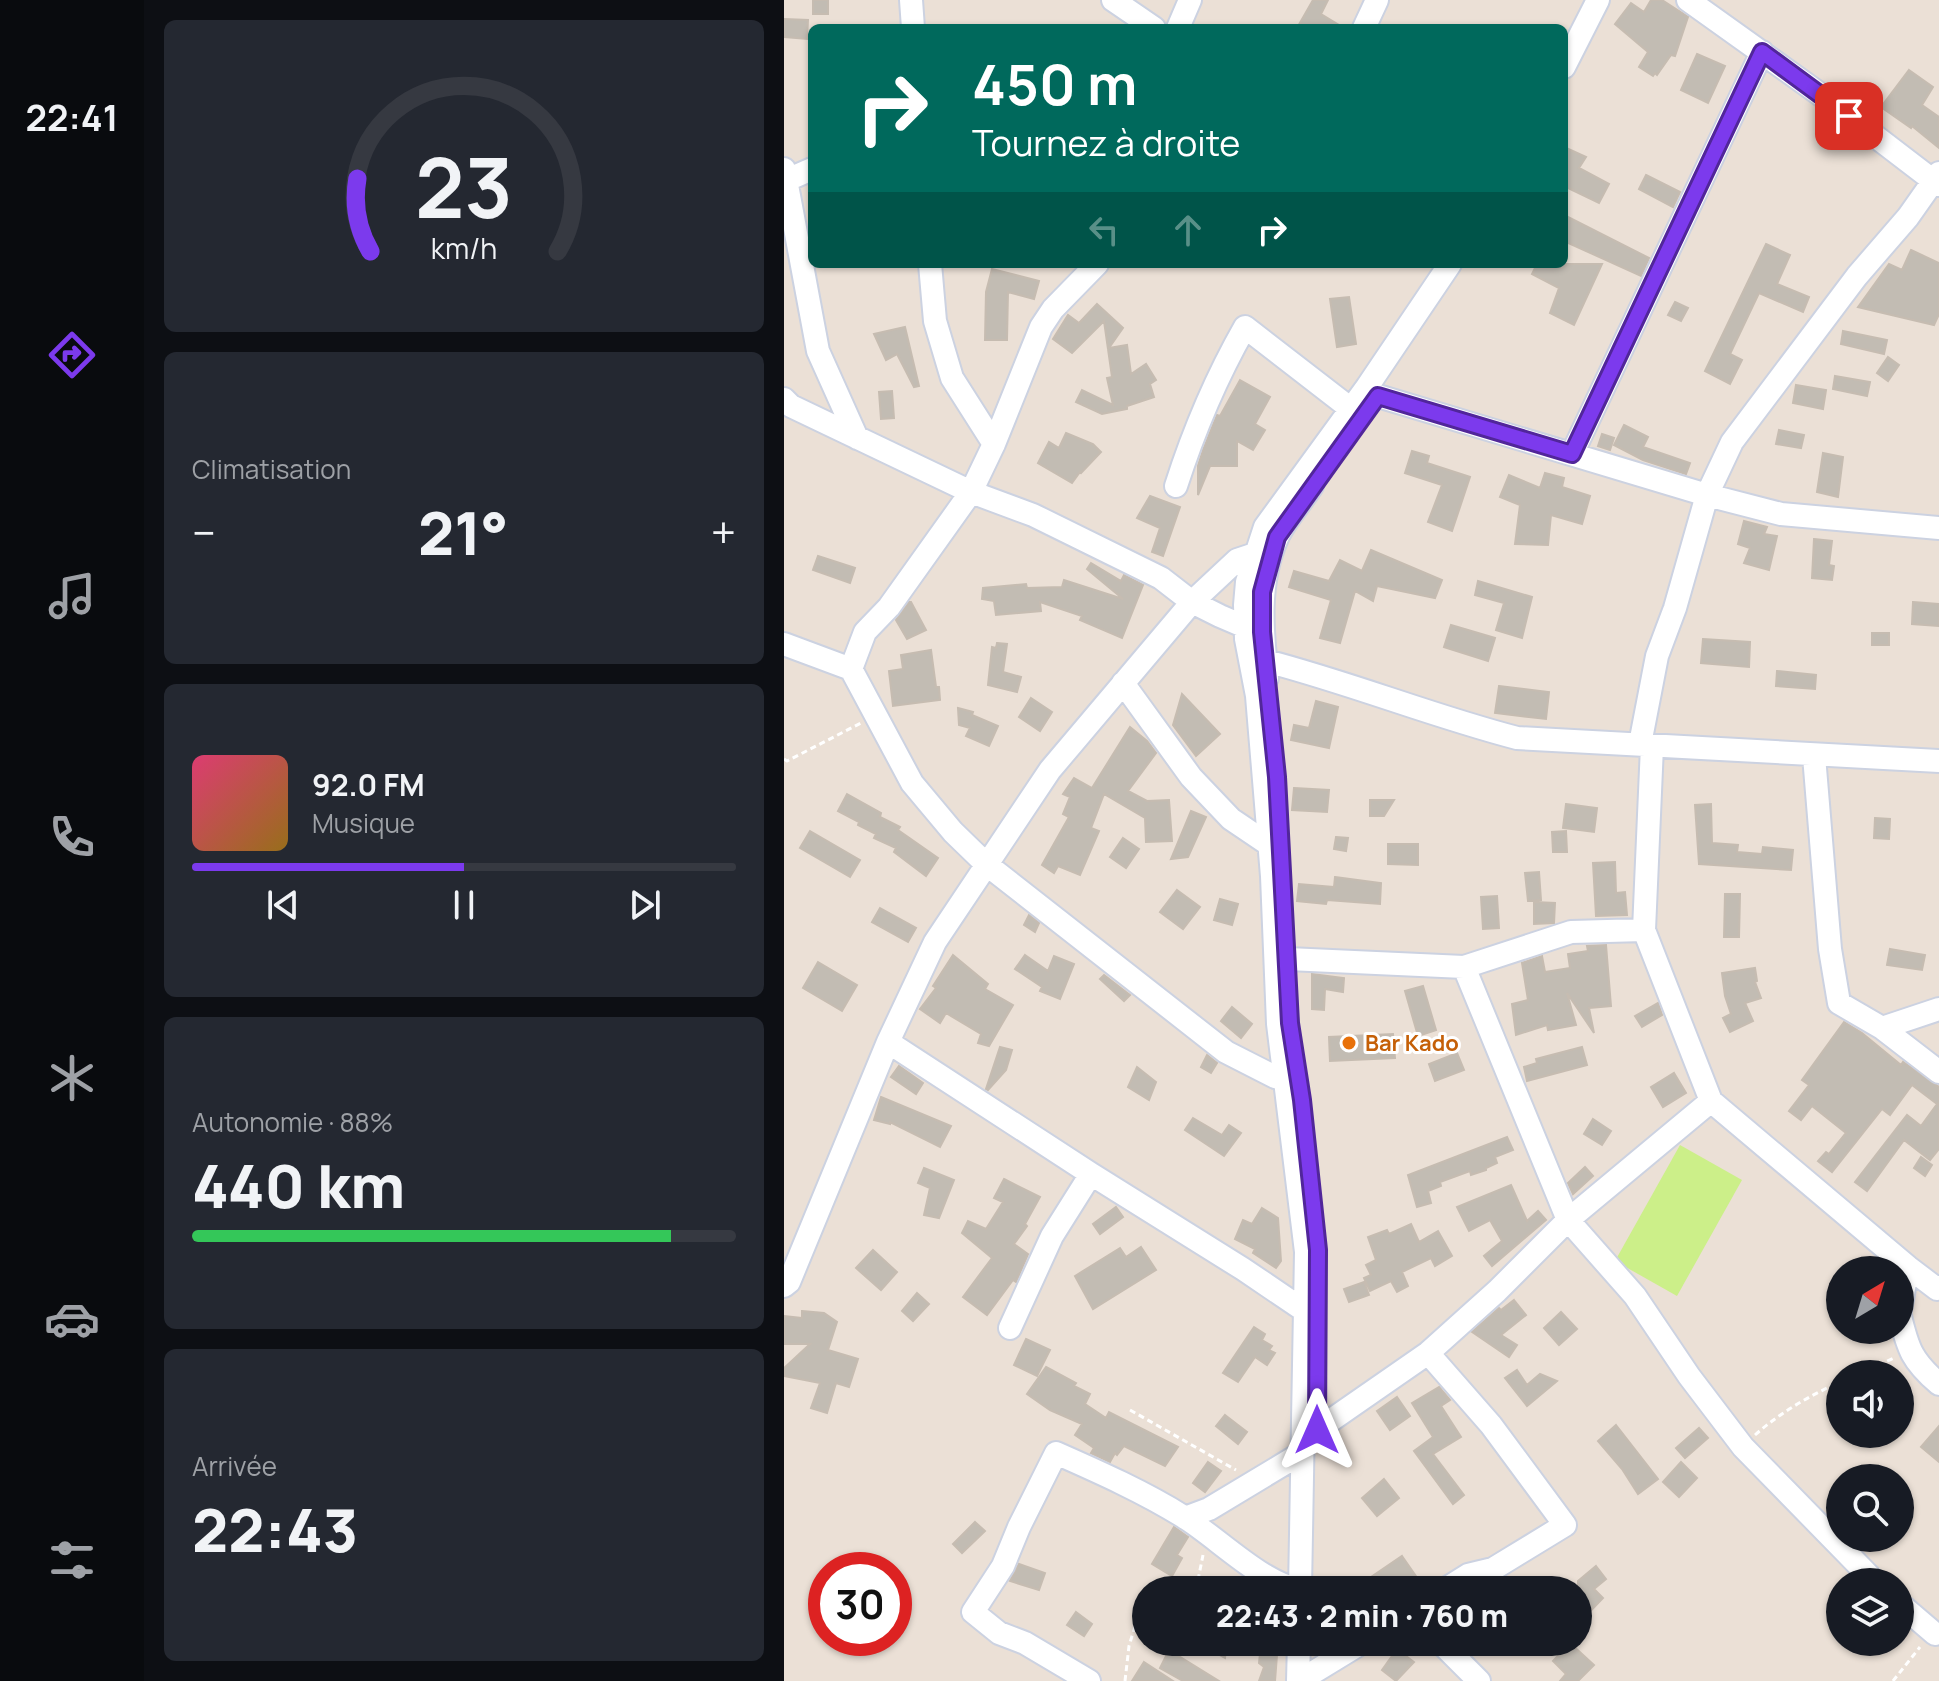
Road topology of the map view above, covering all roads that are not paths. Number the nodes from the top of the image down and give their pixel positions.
1 (911, 0) edge
2 (1113, 0) edge
3 (1190, 0) edge
4 (1377, 0) edge
5 (1584, 0) edge
6 (1598, 0) edge
7 (1688, 0) edge
8 (913, 24) edge
9 (1148, 24) edge
10 (1180, 24) edge
11 (1366, 24) edge
12 (1568, 32) edge
13 (1762, 52) junction
14 (1568, 59) edge
15 (808, 170) edge
16 (785, 174) edge
17 (1937, 179) edge
18 (930, 268) edge
19 (1093, 268) edge
20 (1447, 268) edge
21 (1461, 268) edge
22 (1378, 396) junction
23 (786, 408) edge
24 (1351, 409) junction
25 (857, 438) junction
26 (994, 444) junction
27 (1572, 454) junction
28 (1176, 486) dead end
29 (971, 492) junction
30 (1707, 495) junction
31 (1939, 528) edge
32 (1255, 554) junction
33 (1192, 602) junction
34 (1254, 630) junction
35 (784, 644) edge
36 (1266, 661) junction
37 (851, 669) junction
38 (1123, 683) junction
39 (1646, 745) junction
40 (1814, 756) junction
41 (1939, 761) edge
42 (1268, 844) junction
43 (986, 864) junction
44 (1644, 930) junction
45 (1288, 959) junction
46 (1464, 967) junction
47 (1939, 1009) edge
48 (1882, 1028) junction
49 (888, 1042) junction
50 (1939, 1072) edge
51 (1284, 1079) junction
52 (1711, 1101) junction
53 (1091, 1174) junction
54 (1568, 1220) junction
55 (1895, 1256) edge
56 (1914, 1272) edge
57 (784, 1286) edge
58 (1939, 1287) edge
59 (1305, 1311) junction
60 (1010, 1328) dead end
61 (1907, 1344) edge
62 (1428, 1353) junction
63 (1939, 1384) edge
64 (1317, 1430) junction
65 (1302, 1453) junction
66 (1185, 1518) junction
67 (1861, 1568) edge
68 (1269, 1576) edge
69 (1300, 1576) edge
70 (1314, 1576) edge
71 (1466, 1576) edge
72 (1914, 1616) edge
73 (1935, 1634) road end
74 (1302, 1656) edge
75 (1312, 1656) edge
76 (1342, 1656) edge
77 (1454, 1656) edge
78 (1308, 1678) edge
79 (1089, 1681) edge
80 (1479, 1681) edge

1 - 8 street
2 - 9 street
3 - 10 street
4 - 11 street
5 - 12 street
6 - 14 street
7 - 13 street
13 - 17 street
13 - 27 street
15 - 16 street
16 - 25 street
17 - 30 street
18 - 26 street
19 - 26 street
20 - 24 street
21 - 22 street
22 - 27 street
22 - 34 street
23 - 25 street
24 - 28 street
24 - 32 street
25 - 29 street
26 - 29 street
27 - 30 street
29 - 33 street
29 - 37 street
30 - 31 street
30 - 39 street
32 - 33 street
32 - 34 street
33 - 34 street
33 - 38 street
34 - 36 street
34 - 42 street
35 - 37 street
36 - 39 street
36 - 45 street
37 - 43 street
38 - 42 street
38 - 43 street
39 - 40 street
39 - 44 street
40 - 41 street
40 - 48 street
42 - 51 street
43 - 49 street
43 - 51 street
44 - 46 street
44 - 52 street
45 - 46 street
45 - 64 street
46 - 54 street
47 - 48 street
48 - 50 street
49 - 53 street
49 - 57 street
51 - 59 street
52 - 54 street
52 - 55 street
53 - 59 street
53 - 60 street
54 - 62 street
54 - 67 street
56 - 58 street
59 - 65 street
61 - 63 street
62 - 64 street
62 - 71 street
64 - 70 street
65 - 66 street
65 - 69 street
66 - 68 street
66 - 79 street
72 - 73 street
74 - 78 street
75 - 78 street
76 - 78 street
77 - 80 street

